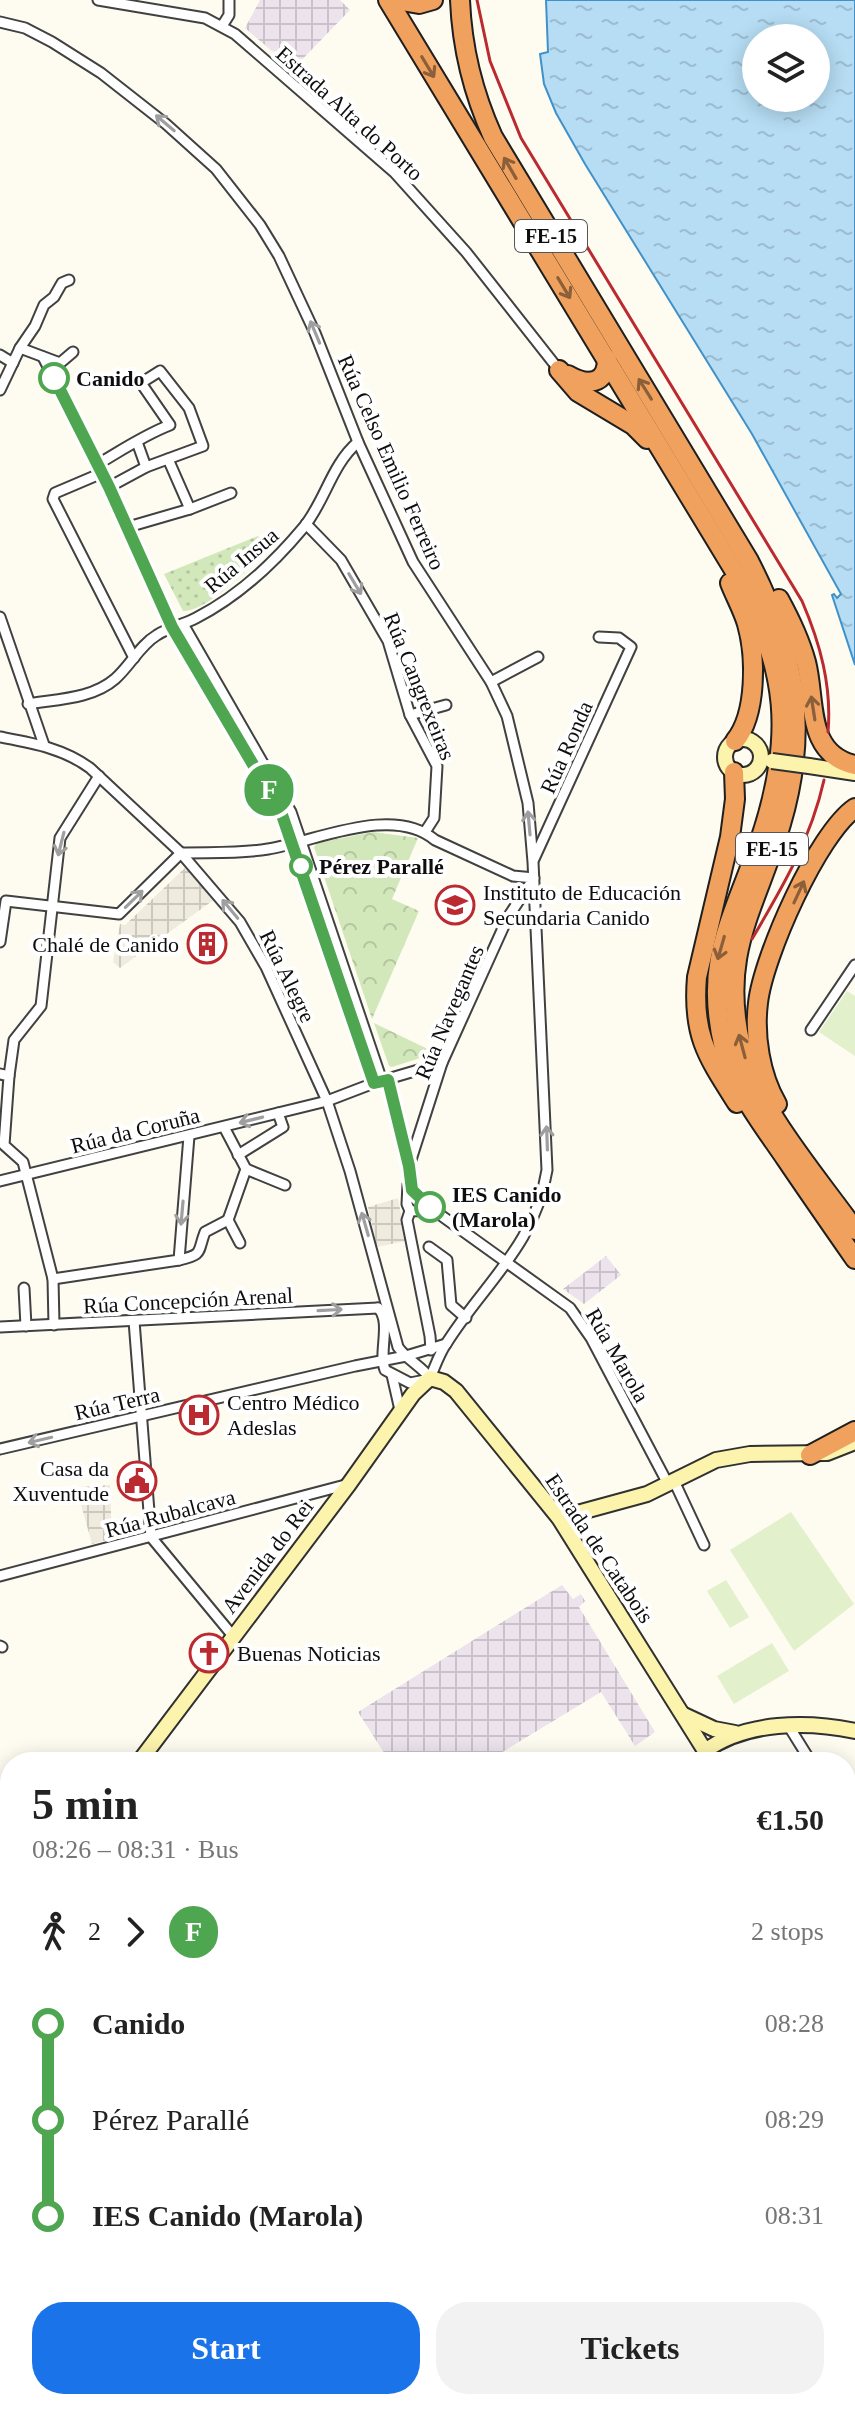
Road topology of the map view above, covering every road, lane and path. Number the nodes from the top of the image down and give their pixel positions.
1 (98, 0) edge
2 (229, 0) edge
3 (388, 0) edge
4 (396, 0) edge
5 (433, 0) edge
6 (460, 0) edge
7 (0, 22) edge
8 (222, 26) junction
9 (69, 280) dead end
10 (20, 348) junction
11 (73, 352) dead end
12 (0, 355) edge
13 (43, 357) junction
14 (607, 359) junction
15 (13, 363) junction
16 (559, 370) junction
17 (0, 390) edge
18 (137, 442) junction
19 (358, 442) junction
20 (677, 458) junction
21 (168, 459) junction
22 (146, 467) junction
23 (100, 469) junction
24 (109, 487) junction
25 (231, 493) dead end
26 (190, 509) junction
27 (306, 524) junction
28 (128, 527) junction
29 (711, 532) junction
30 (0, 617) edge
31 (178, 626) junction
32 (599, 637) dead end
33 (538, 657) dead end
34 (134, 658) junction
35 (491, 682) junction
36 (28, 704) junction
37 (446, 705) dead end
38 (410, 715) junction
39 (0, 737) edge
40 (735, 741) junction
41 (44, 745) junction
42 (766, 760) junction
43 (855, 765) edge
44 (734, 772) junction
45 (855, 773) edge
46 (99, 776) junction
47 (855, 808) edge
48 (425, 832) junction
49 (297, 842) junction
50 (181, 853) junction
51 (533, 862) junction
52 (534, 878) junction
53 (53, 907) junction
54 (0, 942) edge
55 (855, 965) edge
56 (811, 1030) dead end
57 (442, 1063) junction
58 (4, 1075) edge
59 (381, 1081) junction
60 (327, 1101) junction
61 (278, 1113) junction
62 (224, 1127) junction
63 (189, 1136) junction
64 (238, 1155) junction
65 (246, 1169) junction
66 (409, 1171) junction
67 (814, 1172) junction
68 (25, 1174) junction
69 (0, 1181) edge
70 (285, 1185) dead end
71 (809, 1192) junction
72 (415, 1204) junction
73 (228, 1220) junction
74 (855, 1230) edge
75 (240, 1243) dead end
76 (429, 1247) dead end
77 (855, 1259) edge
78 (179, 1260) junction
79 (507, 1262) junction
80 (53, 1279) junction
81 (24, 1288) dead end
82 (387, 1298) junction
83 (378, 1308) junction
84 (466, 1318) junction
85 (134, 1321) junction
86 (54, 1325) junction
87 (26, 1326) junction
88 (0, 1327) edge
89 (446, 1344) junction
90 (431, 1350) junction
91 (406, 1356) junction
92 (382, 1361) junction
93 (392, 1375) junction
94 (430, 1378) junction
95 (400, 1410) junction
96 (141, 1416) junction
97 (855, 1431) edge
98 (855, 1442) edge
99 (0, 1449) edge
100 (810, 1455) junction
101 (671, 1482) junction
102 (349, 1484) junction
103 (559, 1518) junction
104 (151, 1537) junction
105 (704, 1545) dead end
106 (0, 1576) edge
107 (233, 1636) junction
108 (682, 1714) junction
109 (788, 1725) junction
110 (714, 1729) junction
111 (855, 1731) edge
112 (744, 1733) junction
113 (705, 1751) edge
114 (146, 1752) edge
115 (805, 1752) edge

1 - 8 street, Estrada Alta do Porto
2 - 8 street
3 -> 14 highway, FE-15
4 - 5 highway
20 -> 6 highway, FE-15
19 -> 7 street, Rúa Celso Emilio Ferreiro
8 - 16 street, Estrada Alta do Porto
9 - 10 street
10 - 13 street
10 - 15 street
11 - 13 street
12 - 15 street
13 - 23 street, Rúa Navegantes
14 - 16 highway
14 - 20 highway, FE-15
15 - 17 street
16 - 20 highway
18 - 21 street
18 - 22 street
18 - 23 street
19 - 27 street, Rúa Insua
19 - 35 street, Rúa Celso Emilio Ferreiro
20 - 29 highway, FE-15
43 -> 20 highway
67 -> 20 highway, FE-15
21 - 22 street
21 - 26 street
22 - 24 street
23 - 24 street, Rúa Navegantes
23 - 34 street
24 - 28 street, Rúa Navegantes
25 - 26 street
26 - 28 street
27 - 31 street, Rúa Insua
27 -> 38 street, Rúa Cangrexeiras
28 - 31 street, Rúa Navegantes
29 - 40 highway
29 -> 71 highway, FE-15
30 - 36 street
31 - 34 street, Rúa Insua
31 - 49 street, Rúa Navegantes
32 - 51 street, Rúa Ronda
33 - 35 street
34 - 36 street, Rúa Insua
51 -> 35 street, Rúa Celso Emilio Ferreiro
36 - 41 street
37 - 38 street
38 - 48 street, Rúa Cangrexeiras
39 - 41 street, Rúa Alegre
40 - 42 main road
40 - 44 main road
41 - 46 street, Rúa Alegre
42 - 44 main road
42 - 45 main road, bridge
44 - 71 highway
46 - 50 street, Rúa Alegre
46 -> 53 street
67 -> 47 highway
48 - 49 street
48 - 52 street
49 - 50 street
49 - 59 street, Rúa Navegantes
53 -> 50 street
60 -> 50 street, Rúa Alegre
51 - 52 street, Rúa Celso Emilio Ferreiro
52 - 57 street, Rúa Navegantes
79 -> 52 street, Rúa Celso Emilio Ferreiro
53 - 54 street
53 - 58 street
55 - 56 street
57 - 59 street, Rúa da Coruña
57 - 66 street, Rúa Navegantes
58 - 68 street
59 - 60 street, Rúa da Coruña
59 - 66 street, Rúa Navegantes
60 - 61 street, Rúa da Coruña
82 -> 60 street, Rúa Alegre
61 -> 62 street, Rúa da Coruña
61 - 64 street
62 - 63 street, Rúa da Coruña
62 - 64 street
63 - 68 street, Rúa da Coruña
63 -> 78 street
64 - 65 street
65 - 70 street
65 - 73 street
66 - 72 street, Rúa Navegantes
67 - 74 highway, FE-15
68 - 69 street, Rúa da Coruña
68 - 80 street
71 - 77 highway, FE-15
72 - 79 street, Rúa Marola
72 - 90 street, Rúa Navegantes
73 - 75 street
73 - 78 street
76 - 84 street
78 - 80 street
79 - 84 street, Rúa Celso Emilio Ferreiro
79 - 101 street, Rúa Marola
80 - 86 street
81 - 87 street
82 - 83 street
82 - 91 street, Rúa Alegre
85 -> 83 street, Rúa Concepción Arenal
83 - 92 street
84 - 89 street, Rúa Celso Emilio Ferreiro
85 - 86 street, Rúa Concepción Arenal
85 - 96 street
86 - 87 street, Rúa Concepción Arenal
87 - 88 street, Rúa Concepción Arenal
89 - 90 street
89 - 94 street, Rúa Celso Emilio Ferreiro
90 - 91 street
91 - 92 street, Rúa Terra
91 - 94 street
92 - 93 street
92 - 96 street, Rúa Terra
93 - 94 street
93 - 95 street
94 - 95 main road, Avenida do Rei
94 - 103 main road, Estrada de Catabois
95 - 102 main road, Avenida do Rei
96 -> 99 street, Rúa Terra
96 - 104 street
97 - 100 highway
98 - 100 main road
100 - 101 main road
101 - 103 main road
101 - 105 street, Rúa Marola
102 - 104 street, Rúa Rubalcava
102 - 107 main road, Avenida do Rei
103 - 108 main road, Estrada de Catabois
104 - 106 street, Rúa Rubalcava
104 - 107 street
107 - 114 main road, Avenida do Rei
108 - 110 main road
108 - 113 main road, Estrada de Catabois
109 - 111 main road
109 - 112 main road
109 - 115 street
110 - 112 main road
110 - 113 main road
112 - 113 main road

